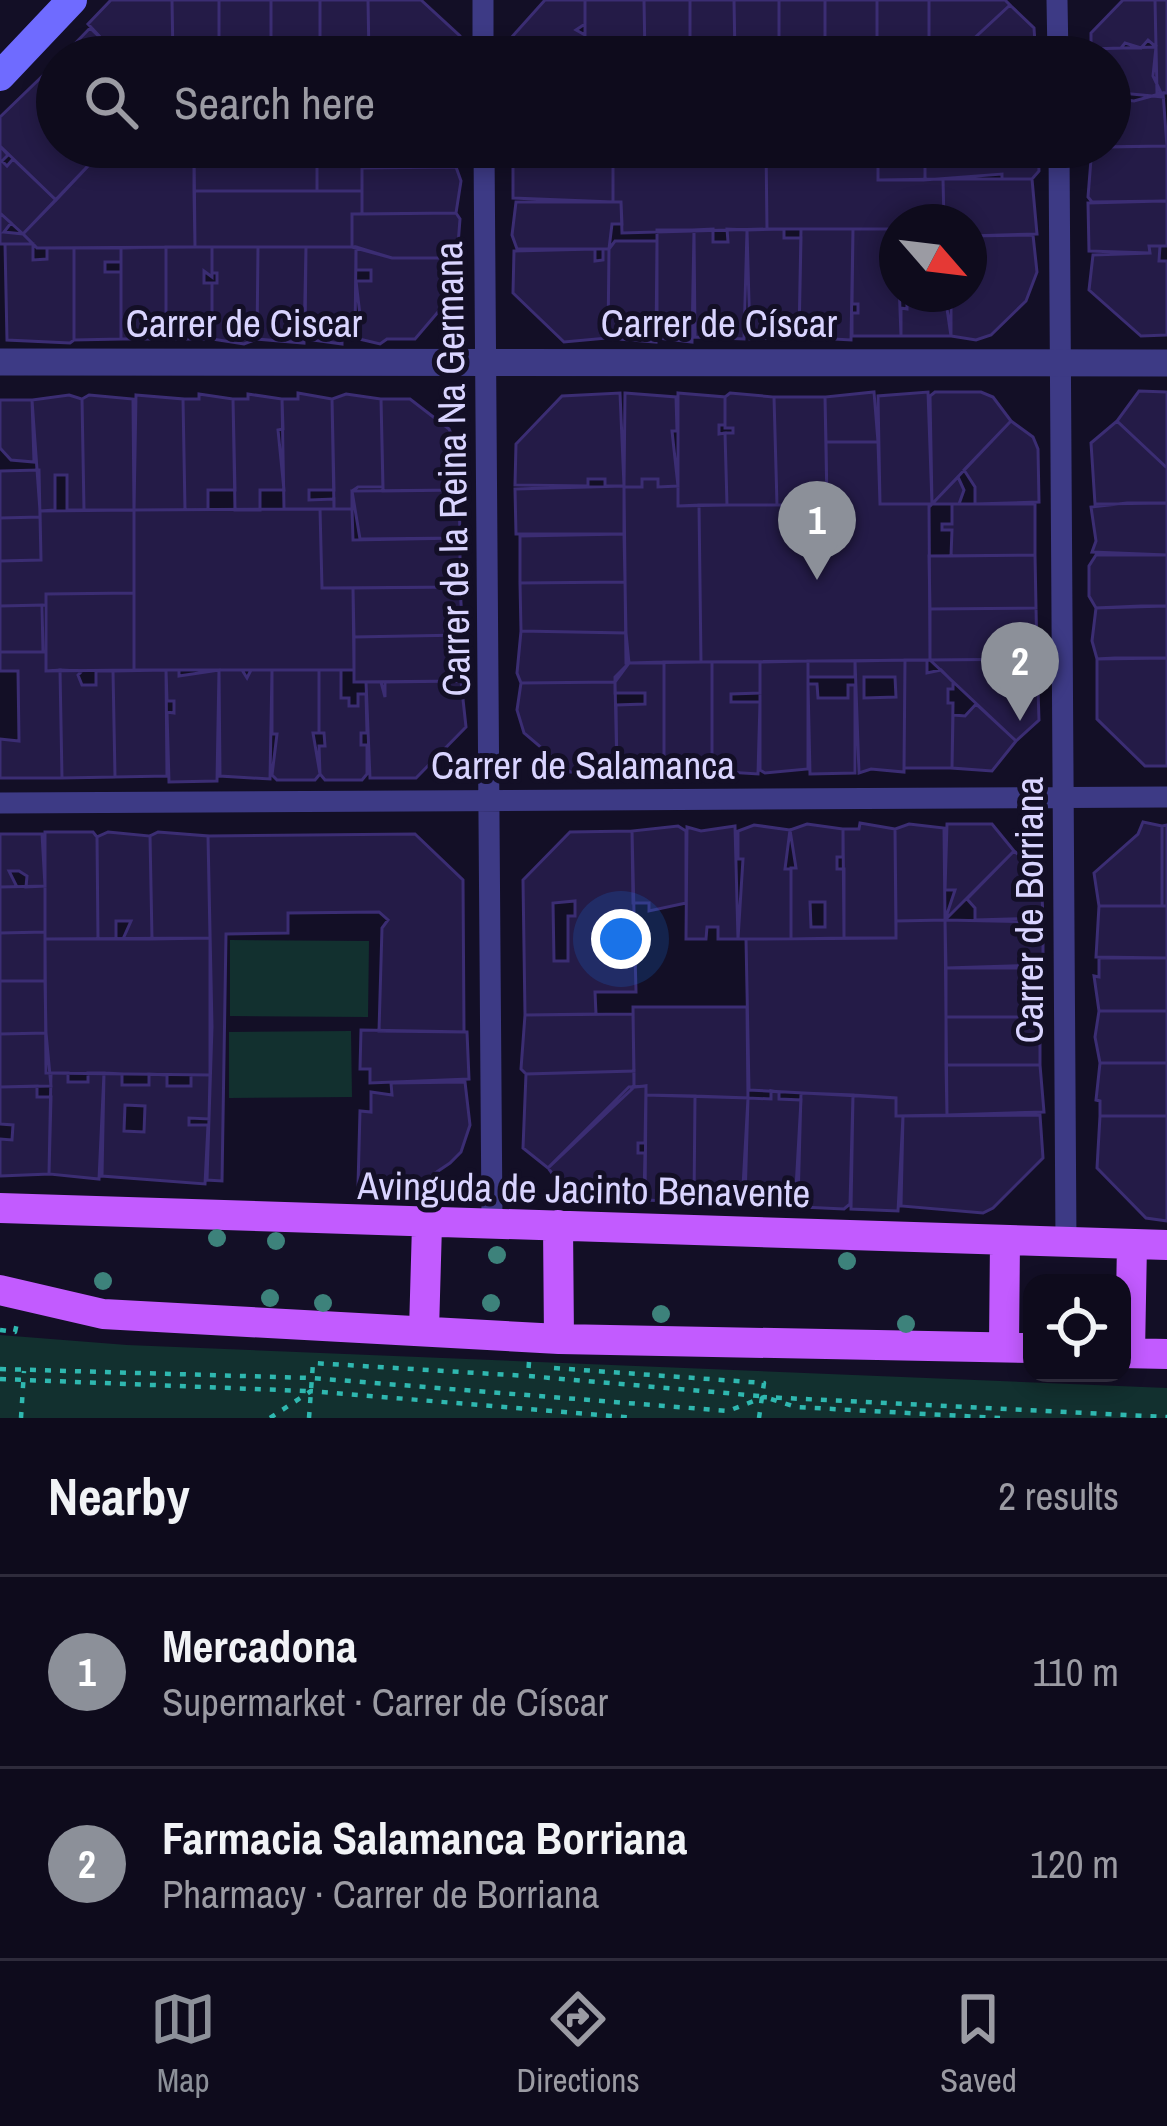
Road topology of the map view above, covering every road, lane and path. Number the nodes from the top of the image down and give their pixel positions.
1 (72, 0) edge
2 (483, 0) edge
3 (1057, 0) edge
4 (38, 36) edge
5 (483, 36) edge
6 (1058, 36) edge
7 (36, 38) edge
8 (0, 76) edge
9 (484, 168) edge
10 (1059, 168) edge
11 (0, 362) edge
12 (487, 362) junction
13 (1167, 362) edge
14 (1063, 363) junction
15 (1167, 797) edge
16 (1065, 798) junction
17 (491, 801) junction
18 (0, 802) edge
19 (0, 1208) edge
20 (493, 1222) junction
21 (427, 1225) junction
22 (558, 1225) junction
23 (1005, 1240) junction
24 (1066, 1242) junction
25 (1132, 1244) junction
26 (1167, 1245) edge
27 (1130, 1274) edge
28 (9, 1303) edge
29 (0, 1330) edge
30 (424, 1331) junction
31 (559, 1339) junction
32 (1018, 1347) edge
33 (1131, 1353) edge
34 (1167, 1354) edge
35 (529, 1356) dead end
36 (0, 1369) edge
37 (24, 1370) junction
38 (528, 1376) junction
39 (312, 1378) junction
40 (0, 1379) edge
41 (23, 1380) junction
42 (311, 1391) junction
43 (764, 1397) junction
44 (526, 1408) junction
45 (1043, 1415) edge
46 (1167, 1417) edge
47 (21, 1418) edge
48 (270, 1418) edge
49 (309, 1418) edge
50 (525, 1418) edge
51 (634, 1418) edge
52 (759, 1418) edge
53 (1000, 1418) edge

1 - 4 main road
2 - 5 street
3 - 6 street
7 - 8 main road
9 - 12 street, Carrer de la Reina Na Germana
10 - 14 street, Carrer de Borriana
11 - 12 street, Carrer de Ciscar
12 - 14 street, Carrer de Císcar
12 - 17 street, Carrer de la Reina Na Germana
13 - 14 street, Carrer de Císcar
14 - 16 street, Carrer de Borriana
15 - 16 street, Carrer de Salamanca
16 - 17 street, Carrer de Salamanca
16 - 24 street, Carrer de Borriana
17 - 18 street, Carrer de Salamanca
17 - 20 street, Carrer de la Reina Na Germana
19 - 21 main road, Avinguda de Jacinto Benavente
20 - 21 main road, Avinguda de Jacinto Benavente
20 - 22 main road, Avinguda de Jacinto Benavente
21 - 30 main road
22 - 23 main road, Avinguda de Jacinto Benavente
22 - 31 main road
23 - 24 main road, Avinguda de Jacinto Benavente
23 - 32 main road
24 - 25 main road, Avinguda de Jacinto Benavente
25 - 26 main road, Avinguda de Jacinto Benavente
25 - 27 main road
28 - 29 path
28 - 30 main road
30 - 31 main road
31 - 32 main road
31 - 43 path
33 - 34 main road
35 - 38 path
36 - 37 path
37 - 39 path
37 - 41 path
38 - 39 path
38 - 43 path
39 - 42 path
39 - 43 path
40 - 41 path
41 - 42 path
41 - 47 path
42 - 44 path
42 - 48 path
42 - 49 path
43 - 45 path
43 - 52 path
43 - 53 path
44 - 50 path
44 - 51 path
45 - 46 path

